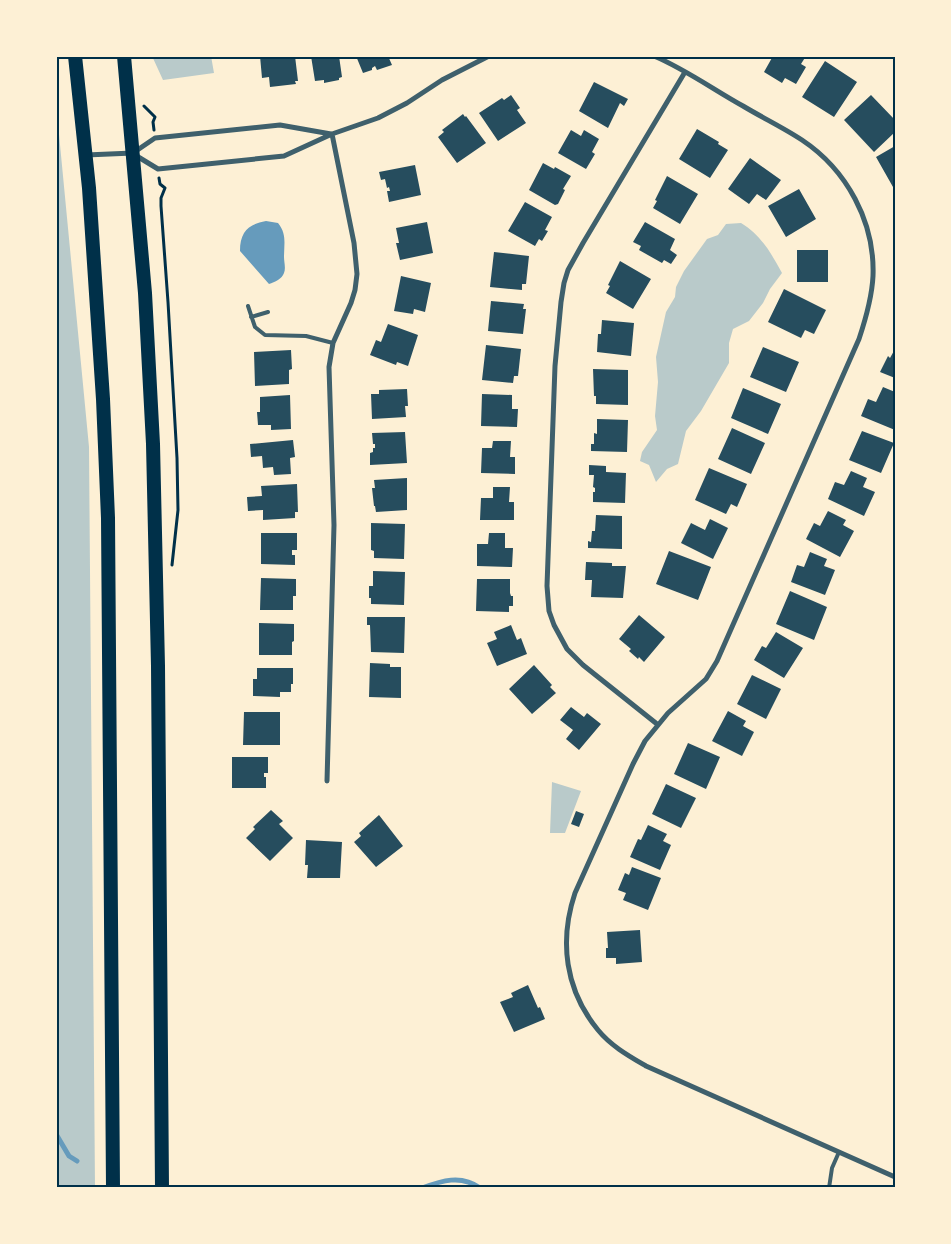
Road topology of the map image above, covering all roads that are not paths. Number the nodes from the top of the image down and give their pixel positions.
1 (75, 56) edge
2 (124, 56) edge
3 (489, 56) edge
4 (654, 56) edge
5 (685, 72) junction
6 (332, 134) junction
7 (132, 153) junction
8 (85, 155) junction
9 (248, 306) dead end
10 (268, 312) dead end
11 (251, 316) junction
12 (333, 343) junction
13 (657, 724) junction
14 (327, 781) dead end
15 (839, 1152) junction
16 (895, 1177) edge
17 (113, 1188) edge
18 (162, 1188) edge
19 (829, 1188) edge

1 - 8 highway
2 - 7 highway
3 - 6 street
4 - 5 street
5 - 13 street
5 - 13 street
6 - 7 street
6 - 7 street
6 - 12 street
7 - 8 street
7 - 18 highway
8 - 17 highway
9 - 11 lane
10 - 11 lane
11 - 12 lane
12 - 14 street
13 - 15 street
15 - 16 street
15 - 19 lane

